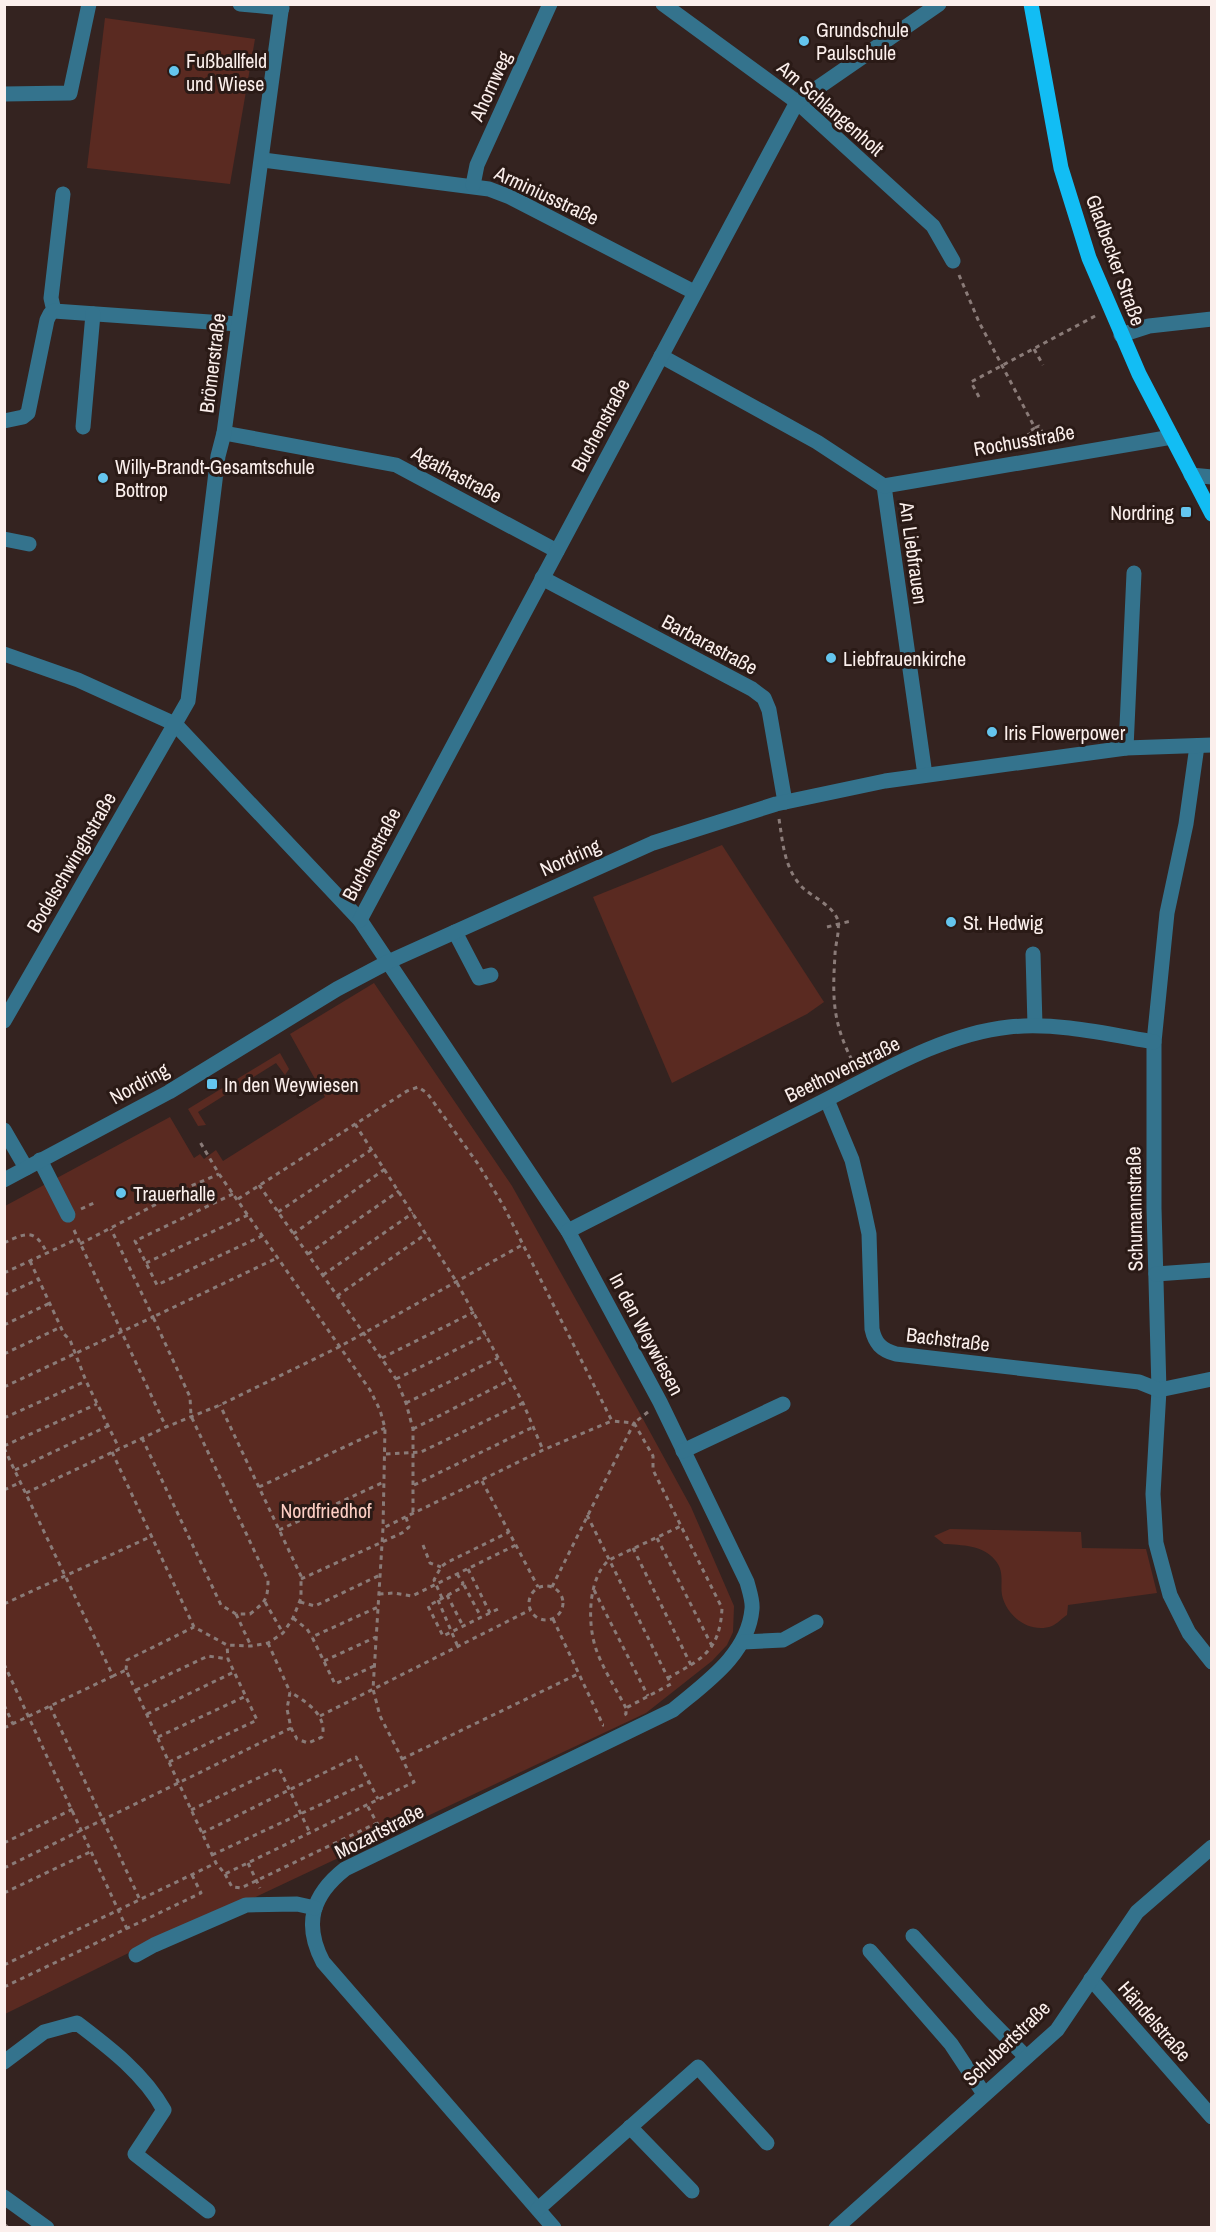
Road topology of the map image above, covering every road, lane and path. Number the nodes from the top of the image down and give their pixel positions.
1 (89, 4) edge
2 (240, 4) edge
3 (550, 4) edge
4 (663, 4) edge
5 (939, 4) edge
6 (1031, 4) edge
7 (282, 6) edge
8 (4, 93) edge
9 (797, 102) junction
10 (263, 160) junction
11 (473, 185) junction
12 (63, 194) dead end
13 (953, 261) joint
14 (694, 292) junction
15 (1109, 309) junction
16 (54, 311) junction
17 (93, 314) junction
18 (1212, 319) edge
19 (238, 324) junction
20 (1121, 334) junction
21 (1034, 349) junction
22 (661, 356) junction
23 (1042, 364) dead end
24 (1001, 366) junction
25 (979, 398) dead end
26 (4, 421) edge
27 (83, 427) dead end
28 (1035, 428) junction
29 (224, 433) junction
30 (1172, 437) junction
31 (1048, 457) junction
32 (1191, 475) junction
33 (1212, 477) edge
34 (884, 486) junction
35 (1212, 514) edge
36 (4, 539) edge
37 (29, 544) dead end
38 (557, 551) junction
39 (1134, 573) dead end
40 (542, 578) junction
41 (4, 654) edge
42 (175, 724) junction
43 (1204, 745) edge
44 (1126, 748) junction
45 (925, 775) junction
46 (780, 803) junction
47 (360, 920) junction
48 (851, 921) dead end
49 (838, 925) junction
50 (827, 927) dead end
51 (455, 932) junction
52 (1033, 954) dead end
53 (388, 962) junction
54 (491, 975) dead end
55 (4, 1021) edge
56 (1035, 1025) junction
57 (1154, 1042) junction
58 (862, 1081) junction
59 (827, 1100) junction
60 (355, 1124) junction
61 (4, 1130) edge
62 (200, 1142) dead end
63 (372, 1149) junction
64 (40, 1160) junction
65 (26, 1168) junction
66 (384, 1169) junction
67 (219, 1174) junction
68 (4, 1180) edge
69 (259, 1185) junction
70 (399, 1191) junction
71 (234, 1194) junction
72 (237, 1199) junction
73 (278, 1212) junction
74 (412, 1213) junction
75 (68, 1215) joint
76 (248, 1215) junction
77 (111, 1228) junction
78 (568, 1231) junction
79 (293, 1234) junction
80 (426, 1234) junction
81 (262, 1236) junction
82 (77, 1239) junction
83 (4, 1243) edge
84 (80, 1244) junction
85 (524, 1244) junction
86 (47, 1253) junction
87 (308, 1254) junction
88 (277, 1258) junction
89 (30, 1261) junction
90 (146, 1263) junction
91 (1212, 1270) edge
92 (4, 1273) edge
93 (1156, 1274) junction
94 (322, 1275) junction
95 (39, 1279) junction
96 (456, 1281) junction
97 (4, 1296) edge
98 (338, 1296) junction
99 (50, 1303) junction
100 (474, 1312) junction
101 (153, 1317) junction
102 (4, 1325) edge
103 (61, 1327) junction
104 (122, 1333) junction
105 (364, 1333) junction
106 (486, 1335) junction
107 (339, 1347) junction
108 (4, 1354) edge
109 (77, 1354) junction
110 (382, 1358) junction
111 (498, 1358) junction
112 (396, 1379) junction
113 (1212, 1379) edge
114 (510, 1380) junction
115 (86, 1381) junction
116 (4, 1387) edge
117 (1159, 1390) junction
118 (660, 1402) junction
119 (406, 1403) junction
120 (523, 1403) junction
121 (97, 1404) junction
122 (783, 1404) dead end
123 (220, 1405) junction
124 (191, 1416) junction
125 (4, 1418) edge
126 (612, 1421) junction
127 (634, 1423) junction
128 (108, 1426) junction
129 (166, 1427) junction
130 (533, 1427) junction
131 (385, 1428) junction
132 (413, 1429) junction
133 (142, 1438) junction
134 (4, 1447) edge
135 (119, 1449) junction
136 (543, 1450) junction
137 (683, 1451) junction
138 (112, 1452) junction
139 (413, 1453) junction
140 (385, 1454) junction
141 (14, 1470) junction
142 (482, 1481) junction
143 (384, 1482) junction
144 (20, 1483) junction
145 (414, 1485) junction
146 (259, 1488) junction
147 (4, 1490) edge
148 (26, 1493) junction
149 (413, 1514) junction
150 (587, 1515) junction
151 (406, 1517) junction
152 (681, 1526) junction
153 (383, 1528) junction
154 (279, 1530) junction
155 (509, 1532) junction
156 (152, 1536) junction
157 (657, 1538) junction
158 (382, 1541) junction
159 (423, 1545) dead end
160 (516, 1545) junction
161 (633, 1548) junction
162 (609, 1560) junction
163 (441, 1567) junction
164 (468, 1569) junction
165 (457, 1574) junction
166 (380, 1575) junction
167 (66, 1576) junction
168 (301, 1579) junction
169 (463, 1583) junction
170 (435, 1584) junction
171 (538, 1587) junction
172 (552, 1587) junction
173 (593, 1588) junction
174 (379, 1594) junction
175 (447, 1595) junction
176 (442, 1598) junction
177 (438, 1600) junction
178 (265, 1602) junction
179 (300, 1602) junction
180 (4, 1605) edge
181 (378, 1607) junction
182 (500, 1608) dead end
183 (530, 1610) junction
184 (490, 1612) junction
185 (236, 1614) junction
186 (481, 1617) junction
187 (293, 1618) junction
188 (553, 1619) junction
189 (816, 1622) dead end
190 (463, 1626) junction
191 (194, 1627) junction
192 (453, 1631) junction
193 (283, 1633) junction
194 (312, 1637) junction
195 (376, 1637) junction
196 (743, 1642) junction
197 (268, 1643) junction
198 (226, 1645) junction
199 (251, 1646) junction
200 (712, 1646) junction
201 (458, 1647) junction
202 (734, 1655) joint
203 (228, 1659) junction
204 (324, 1661) junction
205 (1212, 1662) edge
206 (4, 1664) edge
207 (691, 1665) junction
208 (374, 1666) junction
209 (126, 1670) junction
210 (234, 1671) junction
211 (579, 1674) junction
212 (113, 1676) junction
213 (668, 1678) junction
214 (373, 1689) junction
215 (136, 1691) junction
216 (290, 1692) junction
217 (246, 1696) junction
218 (648, 1696) junction
219 (4, 1705) edge
220 (50, 1706) junction
221 (626, 1708) junction
222 (147, 1714) junction
223 (30, 1716) junction
224 (320, 1716) junction
225 (618, 1718) dead end
226 (610, 1721) dead end
227 (13, 1724) junction
228 (4, 1728) edge
229 (291, 1728) junction
230 (158, 1737) junction
231 (402, 1759) junction
232 (169, 1762) junction
233 (369, 1782) junction
234 (179, 1783) junction
235 (289, 1790) junction
236 (378, 1799) junction
237 (367, 1804) junction
238 (73, 1809) junction
239 (191, 1810) junction
240 (301, 1814) junction
241 (104, 1820) junction
242 (377, 1823) junction
243 (83, 1831) junction
244 (381, 1831) dead end
245 (202, 1833) junction
246 (310, 1833) junction
247 (4, 1843) edge
248 (1212, 1847) edge
249 (92, 1851) junction
250 (212, 1855) junction
251 (216, 1863) junction
252 (4, 1868) edge
253 (225, 1874) junction
254 (192, 1875) junction
255 (4, 1893) edge
256 (140, 1900) junction
257 (315, 1908) junction
258 (119, 1910) junction
259 (127, 1929) junction
260 (913, 1936) dead end
261 (870, 1951) dead end
262 (136, 1954) dead end
263 (4, 1965) edge
264 (1091, 1979) junction
265 (4, 1987) edge
266 (1026, 2057) junction
267 (4, 2062) edge
268 (984, 2094) junction
269 (1212, 2117) edge
270 (630, 2127) junction
271 (767, 2143) dead end
272 (692, 2191) dead end
273 (4, 2197) edge
274 (538, 2209) junction
275 (208, 2211) dead end
276 (4, 2224) edge
277 (9, 2228) edge
278 (47, 2228) edge
279 (554, 2228) edge
280 (836, 2228) edge

1 - 8 street
2 - 7 street
3 - 11 street, Ahornweg
4 - 9 street, Am Schlangenholt
5 - 9 street, Buchenstraße
6 - 15 main road, Gladbecker Straße
7 - 10 street, Brömerstraße
9 - 13 street, Am Schlangenholt
9 - 14 street, Buchenstraße
10 - 11 street, Arminiusstraße
10 - 19 street, Brömerstraße
11 - 14 street, Arminiusstraße
12 - 16 street
13 - 24 path
14 - 22 street, Buchenstraße
15 - 20 main road, Gladbecker Straße
15 - 21 path
16 - 17 street
16 - 26 street
17 - 19 street
17 - 27 street
18 - 20 street
19 - 29 street, Brömerstraße
20 - 30 main road, Gladbecker Straße
21 - 23 path
21 - 24 path
22 - 34 street, An Liebfrauen
22 - 38 street, Buchenstraße
24 - 25 path
24 - 28 path
28 - 31 path
28 - 31 path
29 - 38 street, Agathastraße
29 - 42 street, Brömerstraße
30 - 31 street, Rochusstraße
30 - 32 main road, Gladbecker Straße
31 - 34 street, Rochusstraße
32 - 33 street
32 - 35 main road, Gladbecker Straße
34 - 45 street, An Liebfrauen
36 - 37 street
38 - 40 street, Buchenstraße
39 - 44 street
40 - 46 street, Barbarastraße
40 - 47 street, Buchenstraße
41 - 42 street, In den Weywiesen
42 - 47 street, In den Weywiesen
42 - 55 street, Bodelschwinghstraße
43 - 44 street, Nordring
43 - 57 street, Schumannstraße
44 - 45 street, Nordring
45 - 46 street, Nordring
46 - 49 path
46 - 51 street, Nordring
47 - 53 street, In den Weywiesen
48 - 49 path
49 - 50 path
49 - 58 path
51 - 53 street, Nordring
51 - 54 street
52 - 56 street
53 - 64 street, Nordring
53 - 78 street, In den Weywiesen
56 - 57 street, Beethovenstraße
56 - 58 street, Beethovenstraße
57 - 93 street, Schumannstraße
58 - 59 street, Beethovenstraße
59 - 78 street, Beethovenstraße
59 - 117 street, Bachstraße
60 - 63 path
60 - 69 path
60 - 85 path
61 - 65 street
62 - 67 path
63 - 66 path
63 - 73 path
64 - 65 street, Nordring
64 - 75 street
65 - 68 street, Nordring
66 - 70 path
66 - 79 path
67 - 71 path
67 - 77 path
69 - 72 path
69 - 73 path
70 - 74 path
70 - 87 path
71 - 72 path
71 - 90 path
72 - 76 path
73 - 79 path
74 - 80 path
74 - 94 path
75 - 82 path
76 - 81 path
76 - 90 path
77 - 84 path
77 - 101 path
78 - 118 street, In den Weywiesen
79 - 87 path
80 - 96 path
80 - 98 path
81 - 88 path
81 - 90 path
82 - 84 path
82 - 86 path
83 - 86 path
84 - 104 path
85 - 96 path
85 - 126 path
86 - 89 path
87 - 94 path
88 - 101 path
88 - 107 path
89 - 92 path
89 - 95 path
91 - 93 street
93 - 117 street, Schumannstraße
94 - 98 path
95 - 97 path
95 - 99 path
96 - 100 path
96 - 105 path
98 - 105 path
99 - 102 path
99 - 103 path
100 - 106 path
100 - 110 path
101 - 104 path
101 - 124 path
103 - 108 path
103 - 109 path
104 - 109 path
104 - 129 path
105 - 107 path
105 - 110 path
106 - 111 path
106 - 112 path
107 - 123 path
107 - 131 path
109 - 115 path
109 - 116 path
110 - 112 path
111 - 114 path
111 - 119 path
112 - 119 path
113 - 117 street
114 - 120 path
114 - 132 path
115 - 121 path
115 - 125 path
117 - 205 street, Schumannstraße
118 - 127 path
118 - 137 street, In den Weywiesen
119 - 132 path
120 - 130 path
120 - 139 path
121 - 128 path
121 - 134 path
122 - 137 street
123 - 124 path
123 - 146 path
124 - 129 path
124 - 178 path
126 - 127 path
126 - 136 path
127 - 150 path
127 - 152 path
128 - 135 path
128 - 141 path
129 - 133 path
130 - 136 path
130 - 145 path
131 - 140 path
131 - 146 path
132 - 139 path
133 - 135 path
133 - 185 path
134 - 141 path
135 - 138 path
136 - 142 path
137 - 196 street, In den Weywiesen
138 - 148 path
138 - 156 path
139 - 140 path
139 - 145 path
140 - 143 path
141 - 144 path
142 - 149 path
142 - 155 path
143 - 153 path
143 - 154 path
144 - 147 path
144 - 148 path
145 - 149 path
146 - 154 path
148 - 167 path
149 - 151 path
150 - 162 path
150 - 172 path
151 - 153 path
151 - 158 path
152 - 157 path
152 - 200 path
153 - 158 path
154 - 168 path
155 - 160 path
155 - 163 path
156 - 167 path
156 - 191 path
157 - 161 path
157 - 200 path
158 - 166 path
158 - 168 path
159 - 163 path
160 - 164 path
160 - 171 path
161 - 162 path
161 - 207 path
162 - 173 path
162 - 213 path
163 - 170 path
164 - 165 path
164 - 184 path
165 - 169 path
165 - 170 path
166 - 174 path
166 - 179 path
167 - 180 path
167 - 212 path
168 - 179 path
169 - 175 path
169 - 186 path
170 - 174 path
170 - 176 path
171 - 172 path
171 - 183 path
172 - 188 path
173 - 218 path
173 - 221 path
174 - 181 path
175 - 176 path
175 - 190 path
176 - 177 path
177 - 192 path
177 - 192 path
178 - 185 path
178 - 193 path
179 - 187 path
181 - 194 path
181 - 195 path
182 - 184 path
183 - 188 path
183 - 201 path
184 - 186 path
185 - 199 path
186 - 190 path
187 - 193 path
187 - 194 path
188 - 211 path
189 - 196 street
190 - 192 path
191 - 198 path
191 - 209 path
192 - 201 path
193 - 197 path
194 - 204 path
195 - 204 path
195 - 208 path
196 - 202 street, In den Weywiesen
197 - 199 path
197 - 216 path
198 - 199 path
198 - 203 path
200 - 207 path
201 - 214 path
202 - 257 street, Mozartstraße
203 - 210 path
203 - 215 path
204 - 208 path
206 - 223 path
207 - 213 path
208 - 214 path
209 - 212 path
209 - 215 path
210 - 217 path
210 - 222 path
211 - 226 path
211 - 231 path
212 - 220 path
213 - 218 path
214 - 224 path
214 - 231 path
215 - 222 path
216 - 224 path
216 - 229 path
217 - 230 path
217 - 232 path
218 - 221 path
219 - 227 path
220 - 223 path
220 - 241 path
221 - 225 path
222 - 230 path
223 - 227 path
223 - 238 path
224 - 229 path
227 - 228 path
229 - 234 path
230 - 232 path
231 - 236 path
232 - 234 path
233 - 235 path
233 - 236 path
233 - 240 path
234 - 239 path
234 - 241 path
235 - 239 path
235 - 240 path
235 - 245 path
236 - 237 path
237 - 242 path
237 - 246 path
238 - 243 path
238 - 247 path
239 - 245 path
240 - 246 path
240 - 250 path
241 - 243 path
241 - 256 path
242 - 244 path
242 - 253 path
243 - 249 path
243 - 252 path
245 - 250 path
246 - 253 path
248 - 264 street, Schubertstraße
249 - 255 path
249 - 258 path
250 - 251 path
251 - 253 path
251 - 254 path
254 - 256 path
254 - 259 path
256 - 258 path
257 - 262 street
257 - 274 street, Mozartstraße
258 - 259 path
258 - 263 path
259 - 265 path
260 - 266 street
261 - 268 street
264 - 266 street, Schubertstraße
264 - 269 street, Händelstraße
266 - 268 street, Schubertstraße
267 - 275 street
268 - 280 street, Schubertstraße
270 - 271 street
270 - 272 street
270 - 274 street
273 - 278 street
274 - 279 street, Mozartstraße
276 - 277 path

